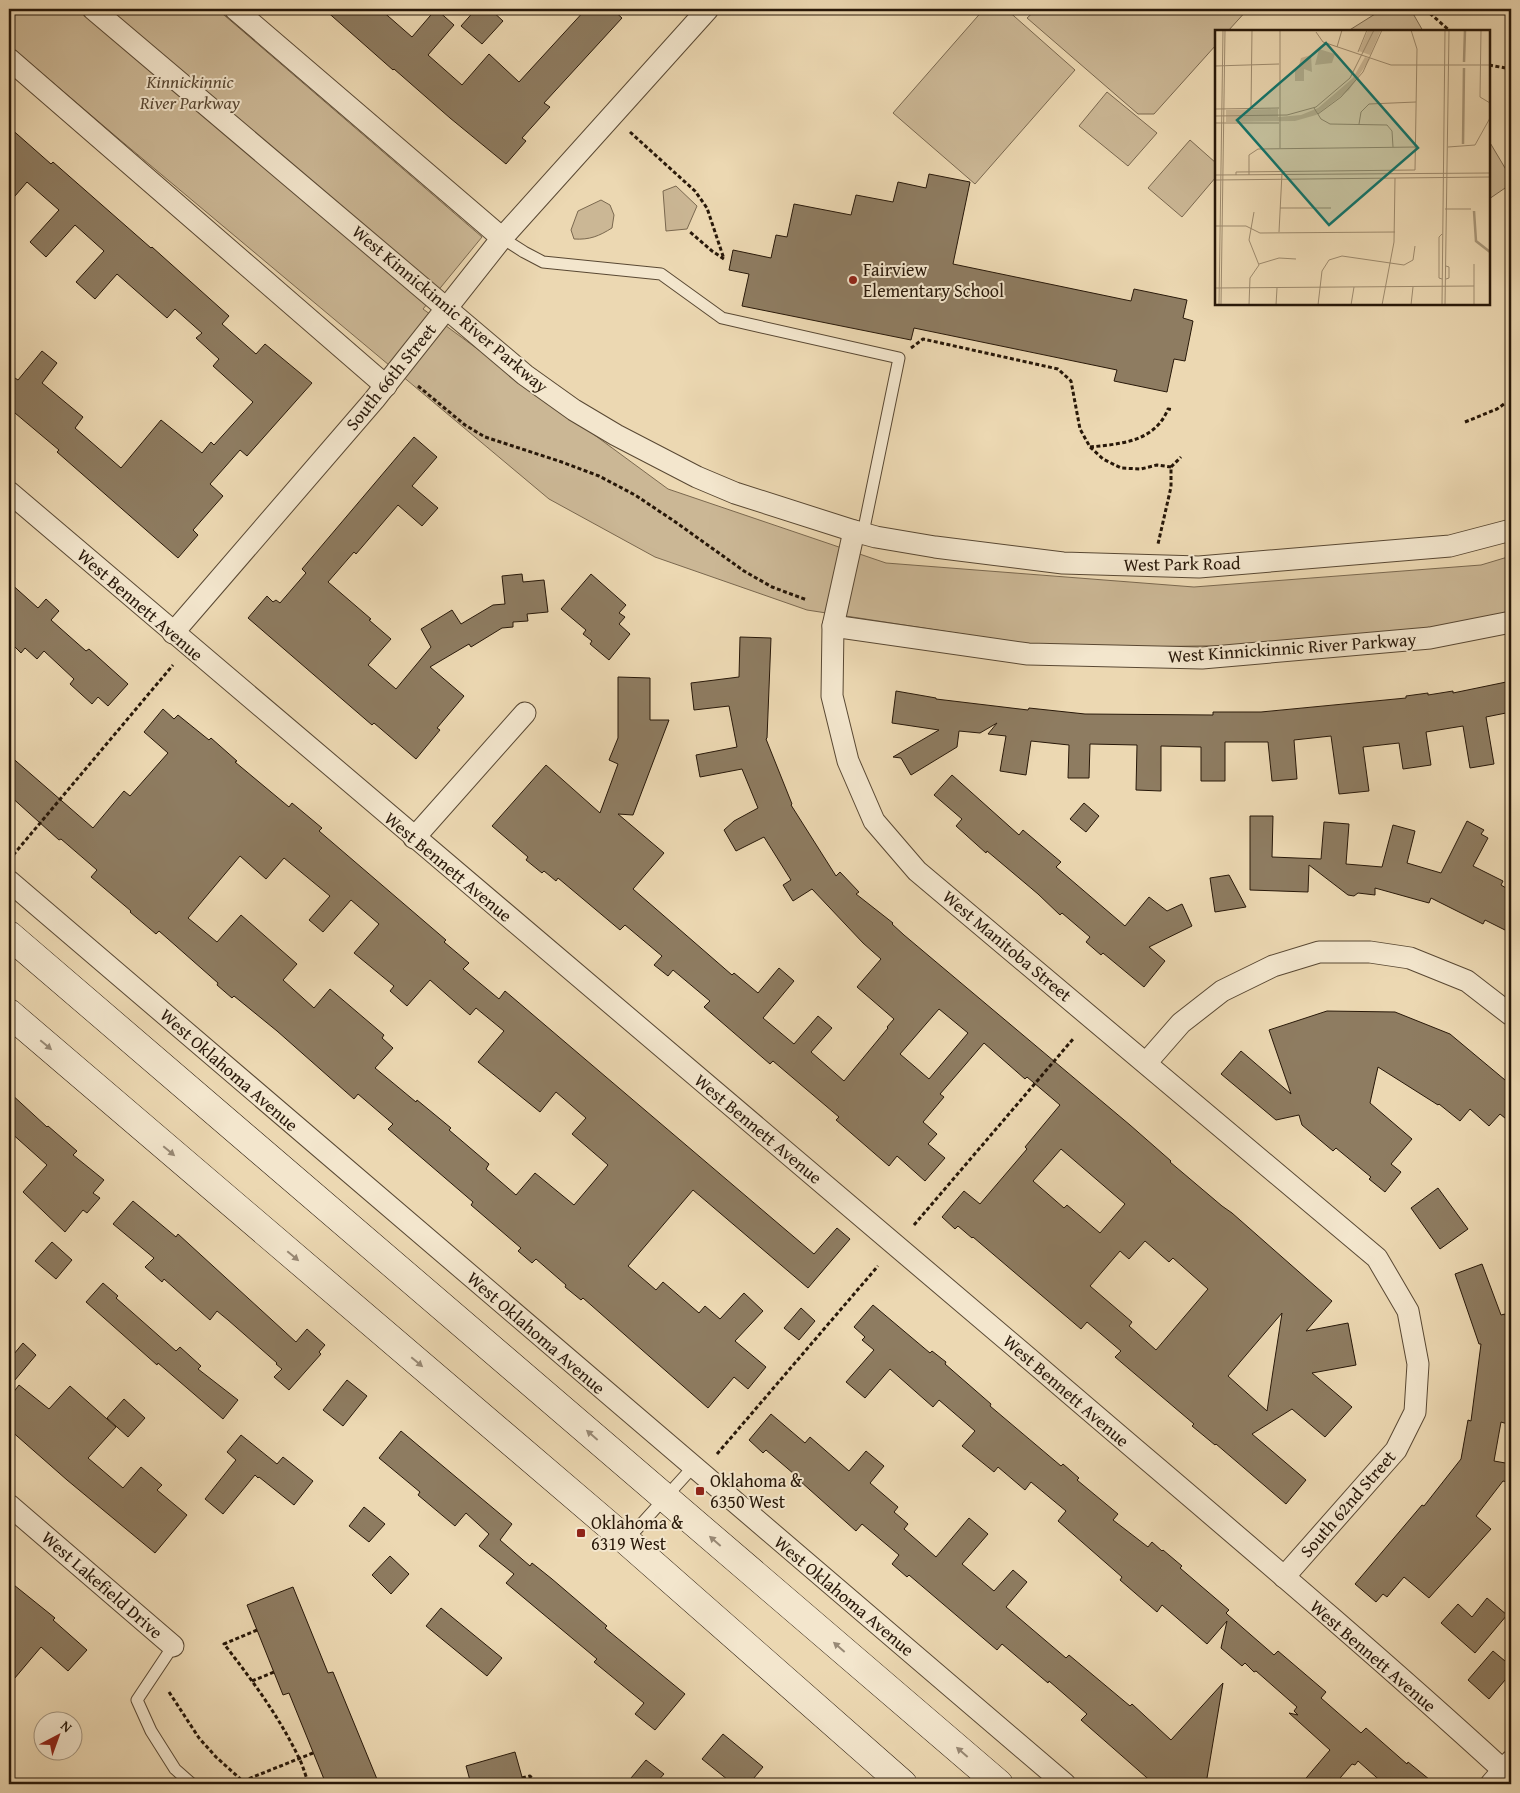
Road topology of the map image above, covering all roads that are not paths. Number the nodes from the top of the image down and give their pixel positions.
1 (93, 9) edge
2 (235, 9) edge
3 (708, 9) edge
4 (9, 59) edge
5 (502, 238) junction
6 (446, 309) junction
7 (386, 386) junction
8 (9, 492) edge
9 (1511, 530) edge
10 (858, 532) junction
11 (1511, 622) edge
12 (833, 626) junction
13 (173, 633) junction
14 (525, 713) dead end
15 (414, 838) junction
16 (9, 882) edge
17 (9, 935) edge
18 (9, 1014) edge
19 (1511, 1015) edge
20 (1146, 1062) junction
21 (1377, 1258) joint
22 (693, 1467) junction
23 (664, 1497) junction
24 (9, 1505) edge
25 (626, 1541) junction
26 (1284, 1577) junction
27 (173, 1646) joint
28 (1502, 1772) edge
29 (192, 1784) edge
30 (903, 1784) edge
31 (999, 1784) edge
32 (1065, 1784) edge

1 - 6 street, West Kinnickinnic River Parkway
2 - 5 street
3 - 5 street, South 66th Street
4 - 7 street
5 - 6 street, South 66th Street
5 - 10 lane
6 - 7 street, South 66th Street
6 - 10 street, West Kinnickinnic River Parkway
7 - 13 street, South 66th Street
8 - 13 street, West Bennett Avenue
9 - 10 street, West Park Road
10 - 12 street, West Manitoba Street
11 - 12 street, West Kinnickinnic River Parkway
12 - 20 street, West Manitoba Street
13 - 15 street, West Bennett Avenue
14 - 15 street
15 - 26 street, West Bennett Avenue
16 - 22 street, West Oklahoma Avenue
23 -> 17 main road
18 -> 25 main road
19 - 20 street
20 - 21 street, West Manitoba Street
21 - 26 street, South 62nd Street
22 - 23 lane
22 - 32 street, West Oklahoma Avenue
23 - 25 lane
31 -> 23 main road
24 - 27 street, West Lakefield Drive
25 - 30 main road
26 - 28 street, West Bennett Avenue
27 - 29 lane

